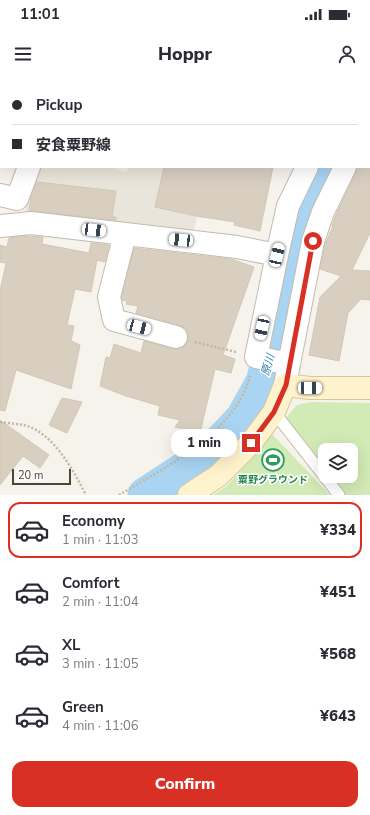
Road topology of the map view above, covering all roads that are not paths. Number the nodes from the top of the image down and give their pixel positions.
1 (29, 168) edge
2 (307, 168) edge
3 (345, 168) edge
4 (0, 195) edge
5 (0, 226) edge
6 (125, 234) junction
7 (277, 255) junction
8 (176, 337) road end
9 (286, 363) junction
10 (286, 385) junction
11 (370, 388) edge
12 (274, 412) junction
13 (189, 495) edge
14 (339, 495) edge

1 - 4 street
2 - 7 street
3 - 9 street
5 - 6 street
6 - 7 street
6 - 8 street
7 - 9 street
9 - 10 street
10 - 11 main road
10 - 12 main road
12 - 13 main road
12 - 14 lane

